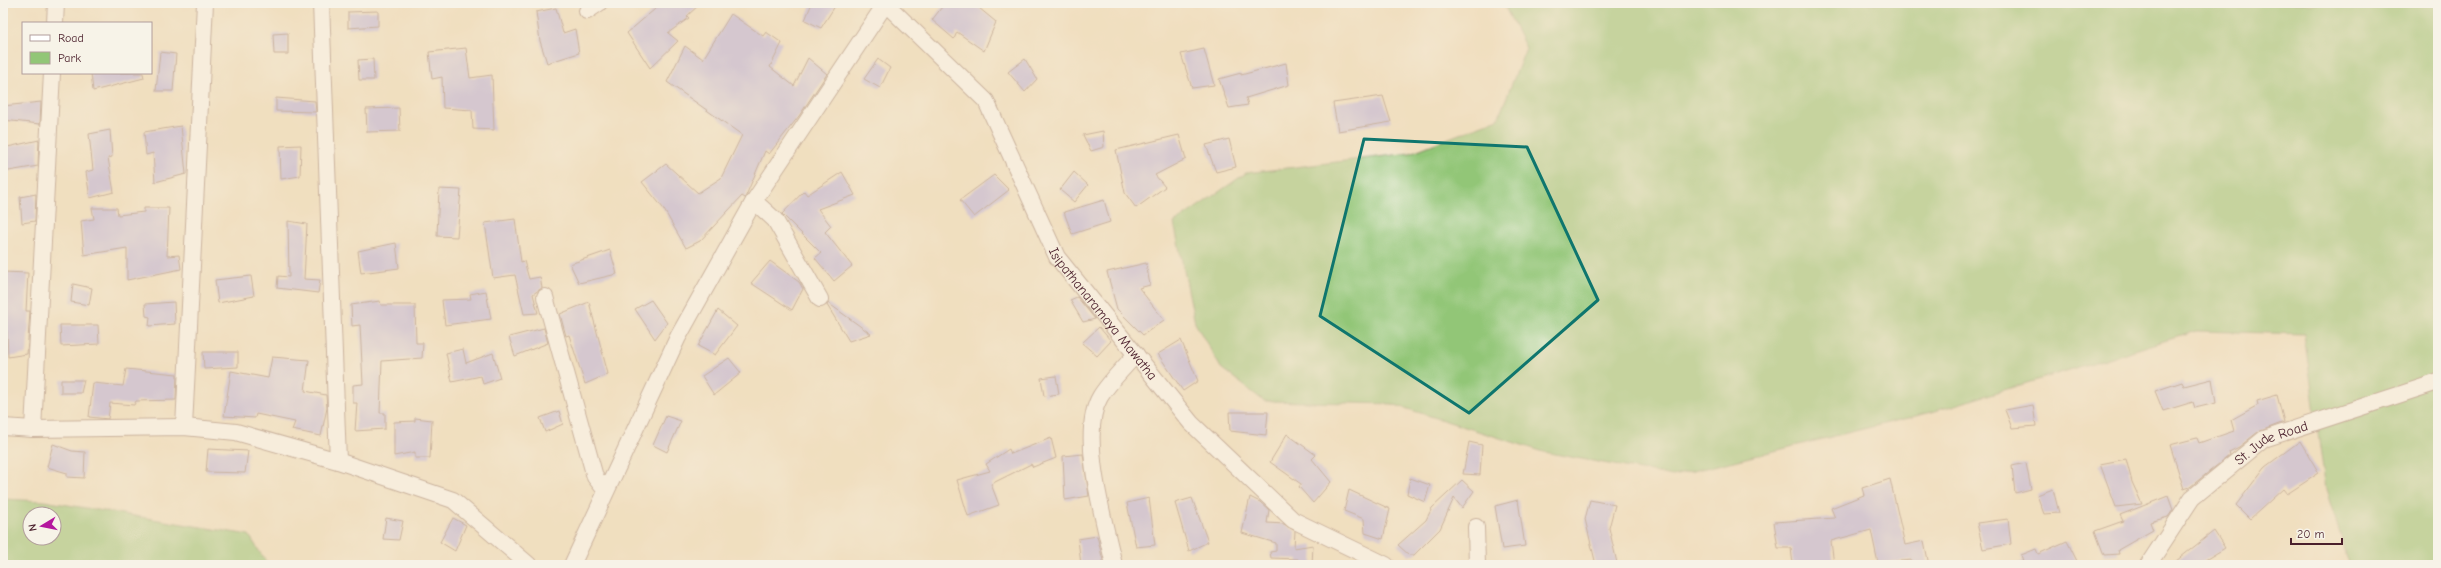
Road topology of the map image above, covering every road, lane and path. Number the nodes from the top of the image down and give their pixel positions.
1 (56, 3) edge
2 (205, 3) edge
3 (321, 3) edge
4 (886, 3) edge
5 (55, 22) edge
6 (52, 74) edge
7 (754, 201) junction
8 (545, 297) dead end
9 (820, 300) dead end
10 (1136, 354) junction
11 (2438, 382) edge
12 (3, 427) edge
13 (184, 427) junction
14 (33, 429) junction
15 (338, 461) junction
16 (606, 491) junction
17 (1476, 527) dead end
18 (529, 565) edge
19 (572, 565) edge
20 (1114, 565) edge
21 (1386, 565) edge
22 (1477, 565) edge
23 (2148, 565) edge

1 - 5 street
2 - 13 street
3 - 15 street
4 - 7 street
4 - 10 street, Isipathanaramaya Mawatha
6 - 14 street
7 - 9 street
7 - 16 street
8 - 16 street
10 - 20 street
10 - 21 street, Isipathanaramaya Mawatha
11 - 23 street, St. Jude Road
12 - 14 street
13 - 14 street
13 - 15 street
15 - 18 street
16 - 19 street
17 - 22 street

